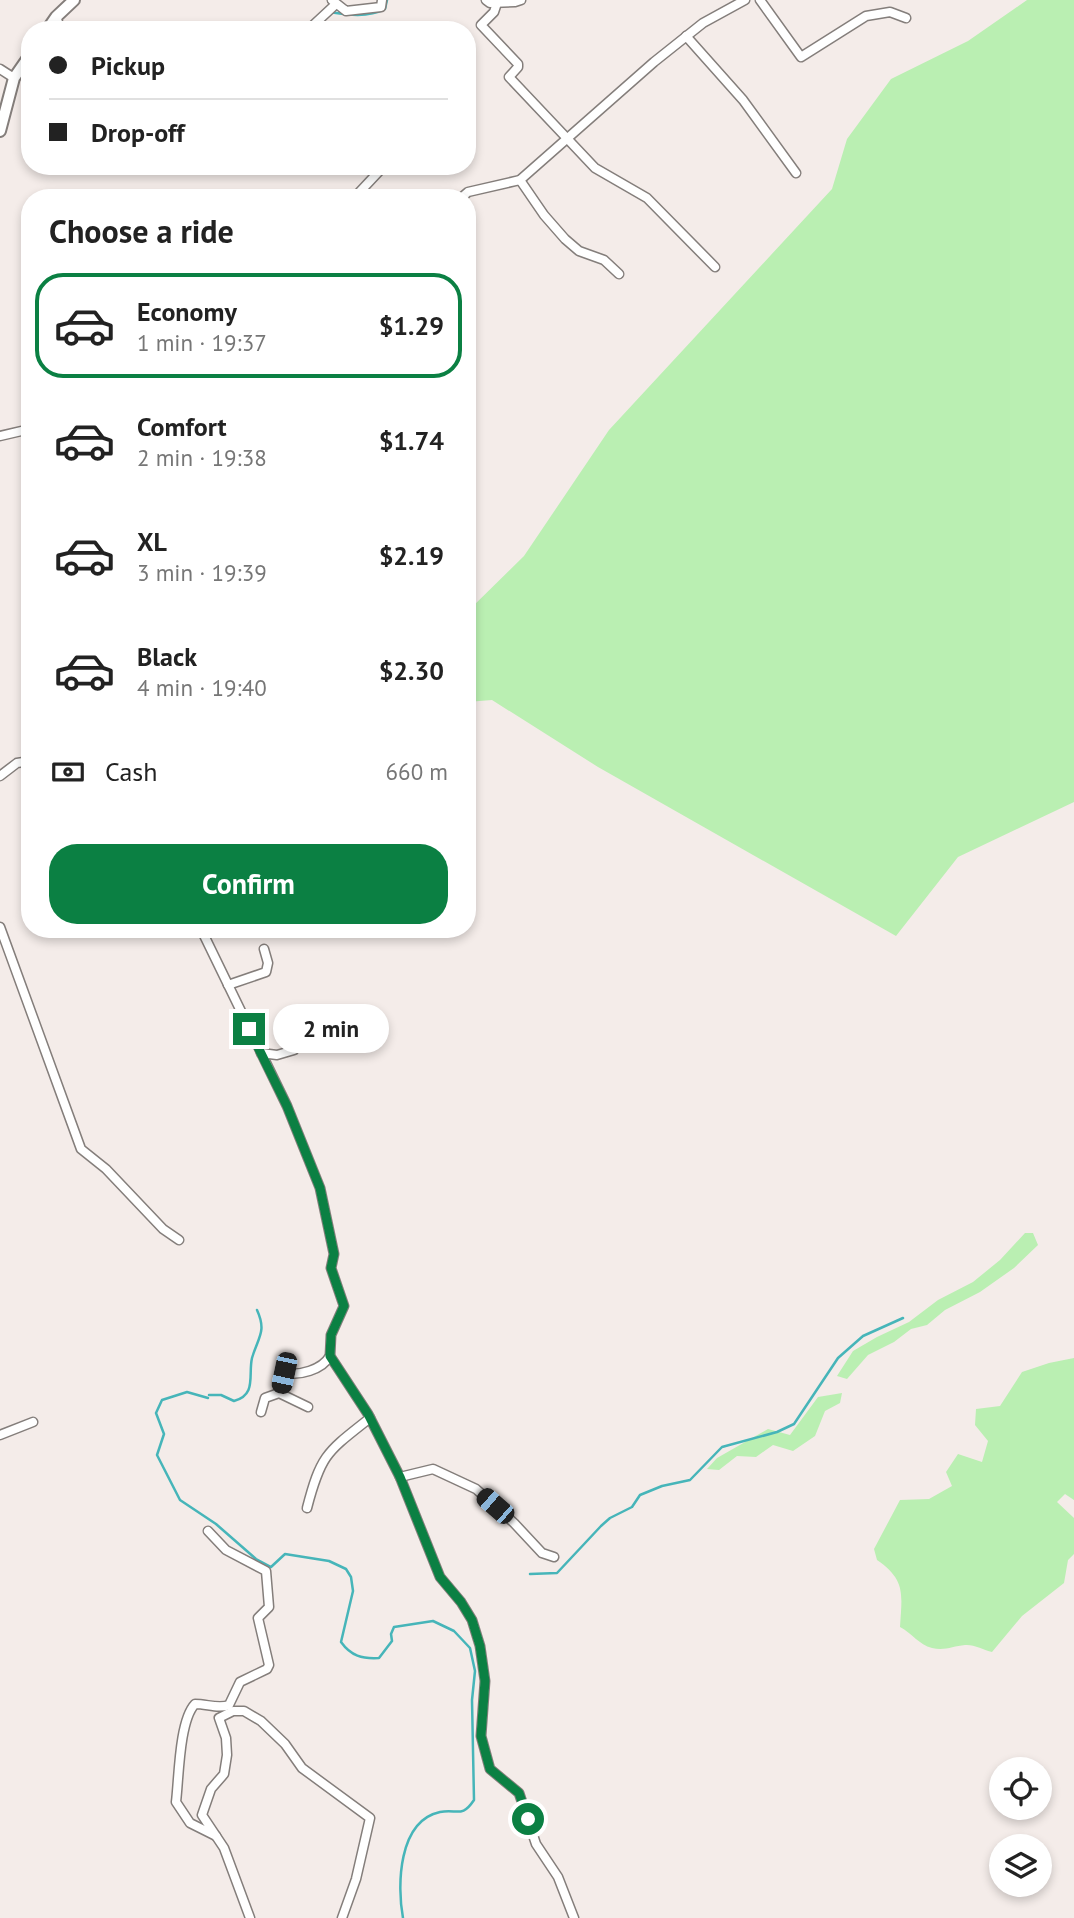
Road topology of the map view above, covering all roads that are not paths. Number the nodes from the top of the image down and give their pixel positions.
1 (74, 0) edge
2 (382, 0) edge
3 (486, 0) edge
4 (521, 0) edge
5 (745, 0) edge
6 (760, 0) edge
7 (334, 2) edge
8 (497, 3) junction
9 (56, 17) junction
10 (906, 18) dead end
11 (53, 21) edge
12 (58, 21) edge
13 (316, 21) edge
14 (686, 36) junction
15 (21, 68) edge
16 (0, 69) edge
17 (14, 78) junction
18 (0, 131) edge
19 (567, 140) junction
20 (796, 173) dead end
21 (376, 175) edge
22 (520, 180) junction
23 (362, 189) edge
24 (476, 190) edge
25 (715, 267) dead end
26 (619, 274) dead end
27 (21, 431) edge
28 (0, 436) edge
29 (21, 762) edge
30 (0, 776) edge
31 (0, 927) edge
32 (205, 938) edge
33 (264, 949) dead end
34 (228, 985) junction
35 (294, 1050) dead end
36 (261, 1053) junction
37 (180, 1240) dead end
38 (330, 1356) junction
39 (279, 1393) junction
40 (308, 1407) dead end
41 (261, 1412) dead end
42 (370, 1418) junction
43 (33, 1422) dead end
44 (0, 1435) edge
45 (400, 1477) junction
46 (307, 1508) dead end
47 (208, 1531) dead end
48 (554, 1557) dead end
49 (216, 1836) junction
50 (250, 1918) edge
51 (342, 1918) edge
52 (574, 1918) edge

1 - 9 street
2 - 7 street
3 - 8 street
4 - 8 street
5 - 14 street
6 - 10 street
7 - 13 street
8 - 19 street
9 - 11 street
9 - 12 street
14 - 19 street
14 - 20 street
15 - 17 street
16 - 17 street
17 - 18 street
19 - 22 street
19 - 25 street
21 - 23 street
22 - 24 street
22 - 26 street
27 - 28 street
29 - 30 street
31 - 37 street
32 - 34 street
33 - 34 street
34 - 36 street
35 - 36 street
36 - 38 street
38 - 39 street
38 - 42 street
39 - 40 street
39 - 41 street
42 - 45 street
42 - 46 street
43 - 44 street
45 - 48 street
45 - 52 street
47 - 49 street
49 - 50 street
49 - 51 street

